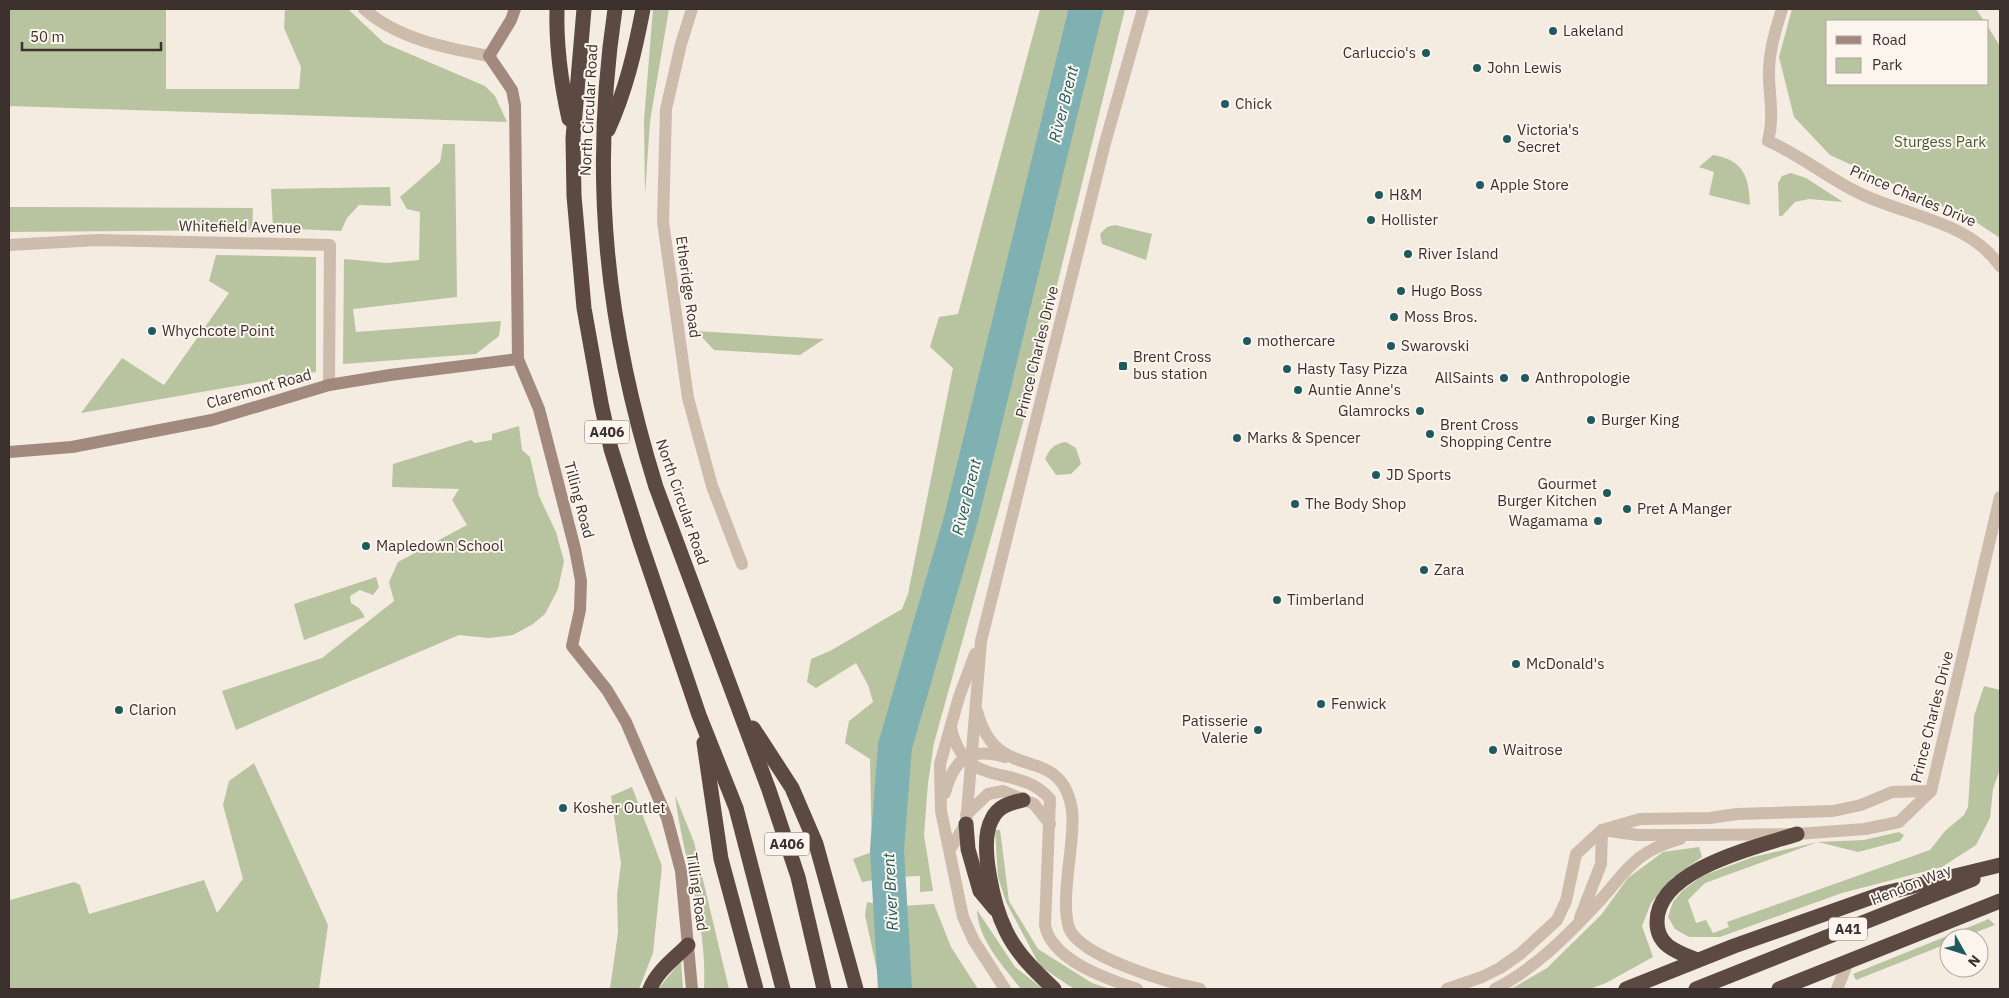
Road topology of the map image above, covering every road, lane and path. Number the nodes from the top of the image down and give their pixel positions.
1 (364, 9) edge
2 (514, 9) edge
3 (558, 9) edge
4 (584, 9) edge
5 (615, 9) edge
6 (643, 9) edge
7 (692, 9) edge
8 (1143, 9) edge
9 (1782, 9) edge
10 (490, 56) junction
11 (573, 138) junction
12 (604, 140) junction
13 (9, 245) edge
14 (2000, 266) edge
15 (518, 359) junction
16 (329, 385) junction
17 (9, 452) edge
18 (2000, 497) edge
19 (742, 564) dead end
20 (981, 641) junction
21 (738, 703) junction
22 (976, 705) junction
23 (699, 714) junction
24 (951, 728) junction
25 (969, 760) junction
26 (1014, 760) junction
27 (1931, 791) junction
28 (1023, 800) junction
29 (941, 811) junction
30 (966, 819) junction
31 (1050, 824) junction
32 (1602, 830) junction
33 (1797, 834) junction
34 (1697, 835) junction
35 (950, 849) junction
36 (2000, 864) edge
37 (2000, 868) edge
38 (2000, 901) edge
39 (998, 912) junction
40 (1578, 925) junction
41 (688, 945) junction
42 (1697, 960) junction
43 (1848, 962) junction
44 (1788, 988) edge
45 (650, 989) edge
46 (692, 989) edge
47 (756, 989) edge
48 (783, 989) edge
49 (824, 989) edge
50 (856, 989) edge
51 (1006, 989) edge
52 (1054, 989) edge
53 (1137, 989) edge
54 (1200, 989) edge
55 (1447, 989) edge
56 (1495, 989) edge
57 (1626, 989) edge
58 (1696, 989) edge
59 (1837, 989) edge

1 - 10 street
2 - 10 street
3 - 11 highway, A406
4 - 11 highway, North Circular Road / A406
5 - 12 highway, North Circular Road / A406
6 - 12 highway, A406
7 - 19 street, Etheridge Road
8 - 20 street, Prince Charles Drive
9 - 14 street, Prince Charles Drive
10 - 15 street, Tilling Road
11 - 23 highway, North Circular Road / A406
12 - 21 highway, North Circular Road / A406
13 - 16 street, Whitefield Avenue
15 - 16 street, Claremont Road
15 - 41 street, Tilling Road
16 - 17 street, Claremont Road
18 - 27 street, Prince Charles Drive
20 - 22 street, Prince Charles Drive
20 - 24 street
21 - 49 highway, North Circular Road / A406
21 - 50 highway, A406
22 - 25 street, Prince Charles Drive
22 - 26 street, Prince Charles Drive
23 - 47 highway, A406
23 - 48 highway, North Circular Road / A406
24 - 25 street
24 - 29 street
25 - 26 street
25 - 29 street
25 - 30 street, Prince Charles Drive
25 - 31 street
26 - 54 street, Prince Charles Drive
27 - 32 street
27 - 33 street, Prince Charles Drive
28 - 30 street
28 - 31 street
28 - 39 highway
29 - 35 street
30 - 35 street, Prince Charles Drive
30 - 39 highway
31 - 53 street
32 - 34 street, Prince Charles Drive
32 - 40 street
32 - 55 street
33 - 34 street, Prince Charles Drive
33 - 42 highway
34 - 40 street, Prince Charles Drive
35 - 51 street
36 - 42 highway
37 - 58 highway, Hendon Way / A41
38 - 43 highway, A41
39 - 52 highway
40 - 56 street, Prince Charles Drive
41 - 45 highway
41 - 46 street, Tilling Road
42 - 57 highway
43 - 44 highway, A41
43 - 59 street

